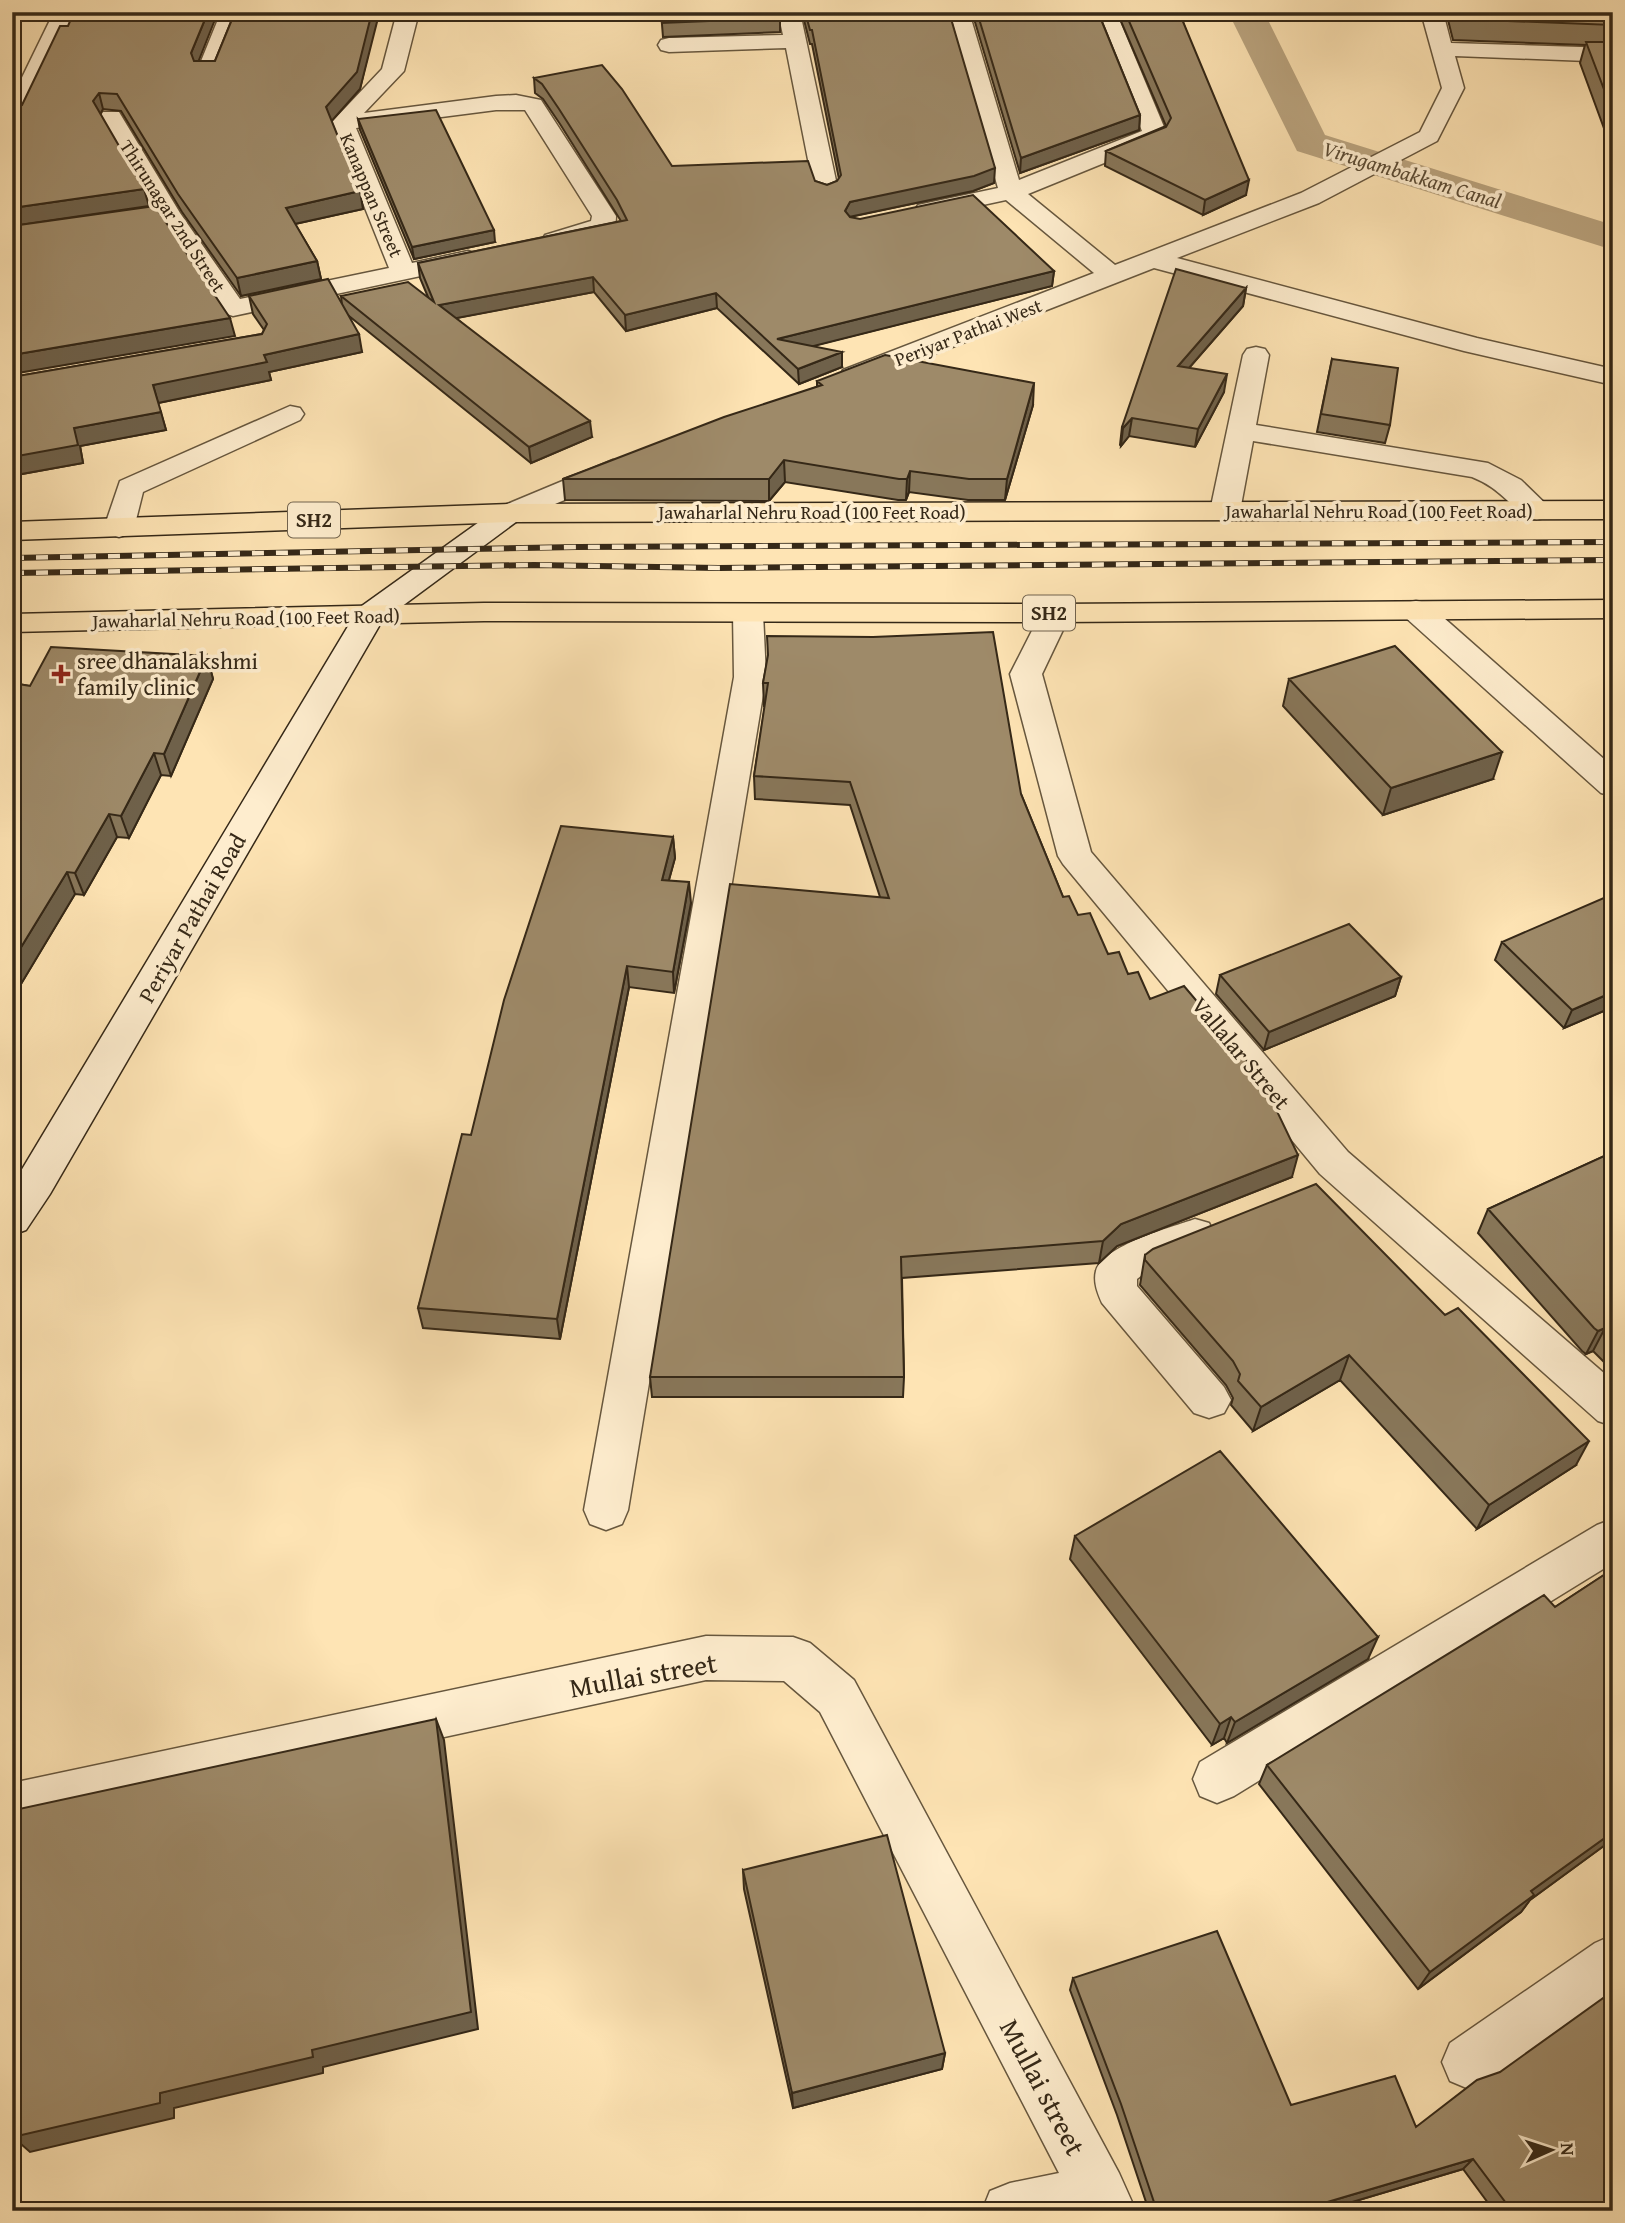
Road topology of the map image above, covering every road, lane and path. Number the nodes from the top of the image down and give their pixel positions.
1 (65, 12) edge
2 (232, 12) edge
3 (408, 12) edge
4 (789, 12) edge
5 (958, 12) edge
6 (1105, 12) edge
7 (1432, 12) edge
8 (795, 41) junction
9 (669, 45) edge
10 (1442, 49) junction
11 (1613, 55) edge
12 (208, 71) edge
13 (22, 103) edge
14 (111, 117) edge
15 (342, 123) junction
16 (826, 190) edge
17 (1011, 192) junction
18 (168, 213) junction
19 (909, 214) edge
20 (142, 217) edge
21 (526, 246) edge
22 (487, 254) edge
23 (1154, 260) junction
24 (404, 273) junction
25 (1112, 276) junction
26 (233, 308) junction
27 (250, 334) edge
28 (1256, 355) dead end
29 (1613, 377) edge
30 (827, 386) edge
31 (290, 414) dead end
32 (1241, 431) junction
33 (633, 461) edge
34 (1538, 510) junction
35 (1613, 510) edge
36 (1225, 512) junction
37 (510, 513) junction
38 (118, 528) junction
39 (12, 531) edge
40 (1613, 609) edge
41 (1416, 610) junction
42 (748, 613) junction
43 (1056, 613) junction
44 (370, 615) junction
45 (12, 623) edge
46 (1613, 785) edge
47 (1347, 1175) junction
48 (24, 1182) edge
49 (1309, 1190) edge
50 (12, 1219) edge
51 (1233, 1220) edge
52 (1209, 1400) dead end
53 (1613, 1408) edge
54 (606, 1510) dead end
55 (1613, 1539) edge
56 (1217, 1779) dead end
57 (12, 1808) edge
58 (1613, 1961) edge
59 (1469, 2062) dead end
60 (1103, 2202) edge
61 (1010, 2211) edge

1 - 13 street
2 - 12 street
3 - 15 street, Kanappan Street
4 - 8 street
5 - 17 street
6 - 17 street
7 - 10 street, Periyar Pathai West
8 - 9 street
8 - 16 street
10 - 11 street
10 - 23 street, Periyar Pathai West
14 - 18 street, Thirunagar 2nd Street
15 - 21 street
15 - 24 street, Kanappan Street
17 - 19 street
17 - 25 street
18 - 20 street
18 - 26 street, Thirunagar 2nd Street
22 - 24 street, Thirunagar 2nd Street
23 - 25 street, Periyar Pathai West
23 - 29 street
24 - 26 street, Thirunagar 2nd Street
25 - 30 street, Periyar Pathai West
26 - 27 street
28 - 32 street
31 - 38 street
32 - 34 street
32 - 36 street
33 - 37 street
34 - 35 main road, Jawaharlal Nehru Road (100 Feet Road) / SH2
34 - 36 main road, Jawaharlal Nehru Road (100 Feet Road) / SH2
36 - 37 main road, Jawaharlal Nehru Road (100 Feet Road) / SH2
37 - 38 main road, Jawaharlal Nehru Road (100 Feet Road) / SH2
37 - 44 street
38 - 39 main road, Jawaharlal Nehru Road (100 Feet Road) / SH2
40 - 41 main road, Jawaharlal Nehru Road (100 Feet Road) / SH2
41 - 43 main road, Jawaharlal Nehru Road (100 Feet Road) / SH2
41 - 46 street
42 - 43 main road, Jawaharlal Nehru Road (100 Feet Road) / SH2
42 - 44 main road, Jawaharlal Nehru Road (100 Feet Road) / SH2
42 - 54 street
43 - 47 street, Vallalar Street
44 - 45 main road, Jawaharlal Nehru Road (100 Feet Road) / SH2
44 - 48 street, Periyar Pathai Road
47 - 49 street
47 - 53 street, Vallalar Street
48 - 50 street, Periyar Pathai Road
51 - 52 street
55 - 56 street
57 - 60 street, Mullai street
58 - 59 street
60 - 61 street

